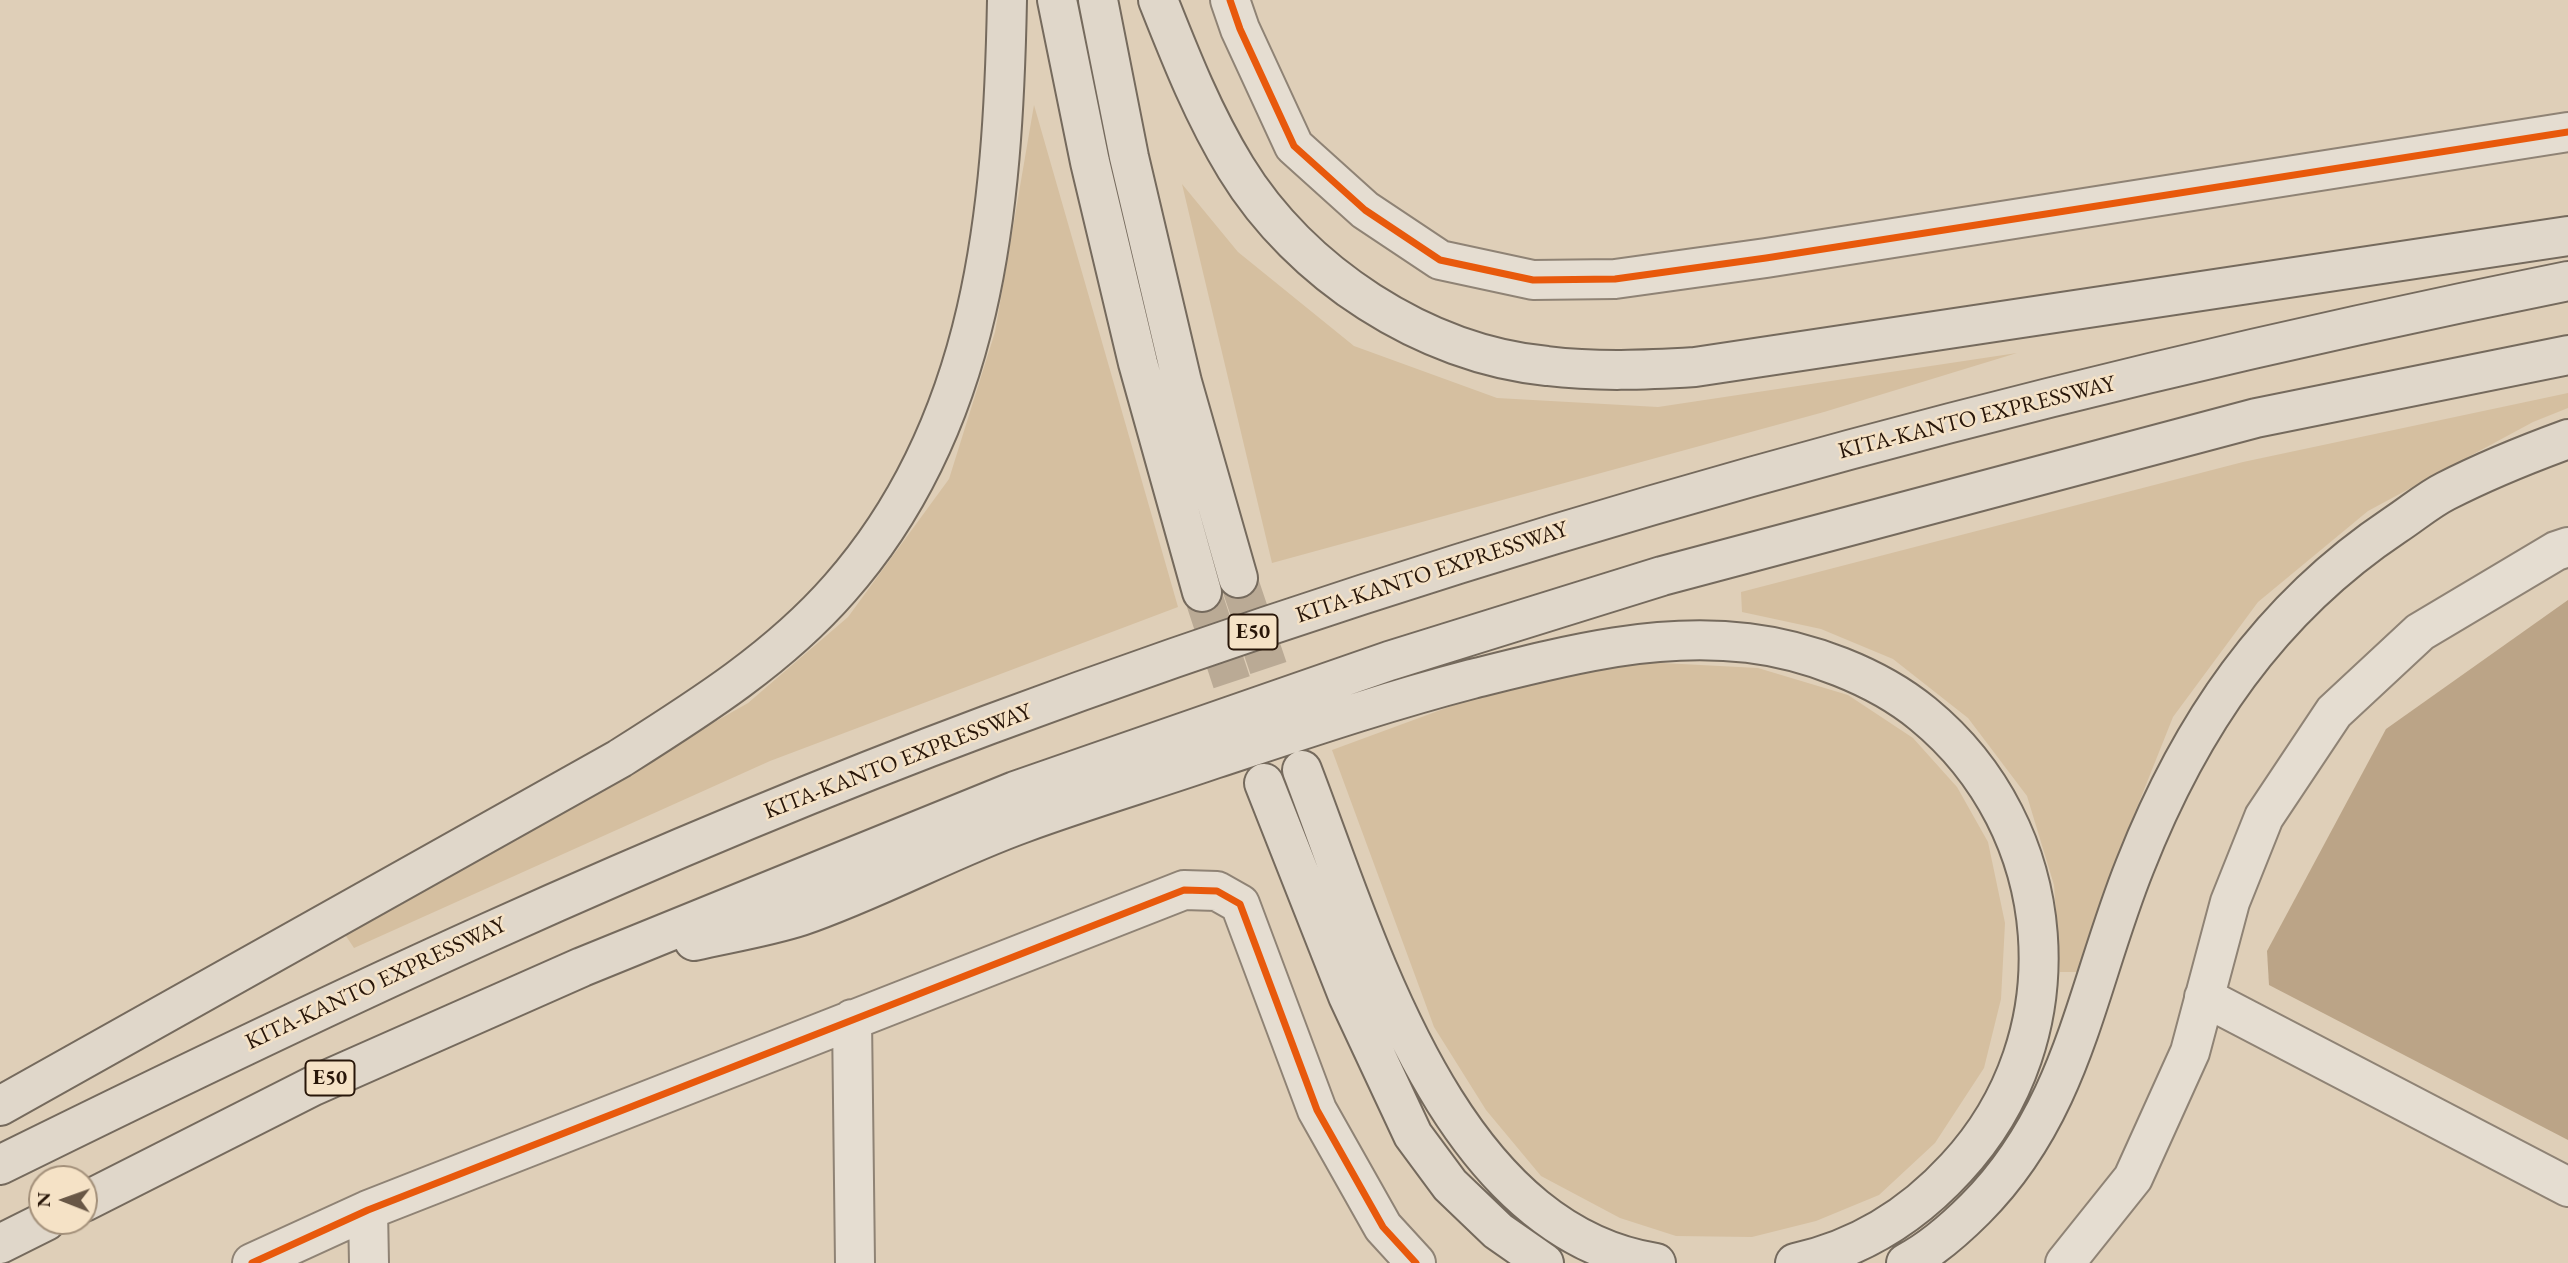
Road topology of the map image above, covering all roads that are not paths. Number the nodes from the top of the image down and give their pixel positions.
1 (1007, 0) edge
2 (1057, 0) edge
3 (1098, 0) edge
4 (1158, 0) edge
5 (1230, 0) edge
6 (2568, 132) edge
7 (2568, 236) edge
8 (2568, 281) edge
9 (2568, 355) edge
10 (2568, 439) edge
11 (2568, 547) edge
12 (1238, 578) tunnel mouth
13 (1202, 592) tunnel mouth
14 (1302, 770) tunnel mouth
15 (1264, 783) tunnel mouth
16 (582, 967) junction
17 (2204, 997) junction
18 (852, 1019) junction
19 (0, 1106) edge
20 (0, 1165) edge
21 (2568, 1187) edge
22 (98, 1195) edge
23 (368, 1210) junction
24 (28, 1230) edge
25 (0, 1244) edge
26 (252, 1263) edge
27 (369, 1263) edge
28 (855, 1263) edge
29 (1416, 1263) edge
30 (1544, 1263) edge
31 (1656, 1263) edge
32 (1795, 1263) edge
33 (1906, 1263) edge
34 (2065, 1263) edge

1 - 19 highway
2 - 13 highway
3 - 12 highway
4 - 7 highway
5 - 6 street
8 - 20 highway, KITA-KANTO EXPRESSWAY / E50
9 - 16 highway, E50
10 - 33 highway
11 - 17 street
14 - 31 highway
15 - 30 highway
16 - 22 highway, E50
16 - 32 highway
17 - 21 street
17 - 34 street
18 - 23 street
18 - 28 street
18 - 29 street
23 - 26 street
23 - 27 street
24 - 25 highway

